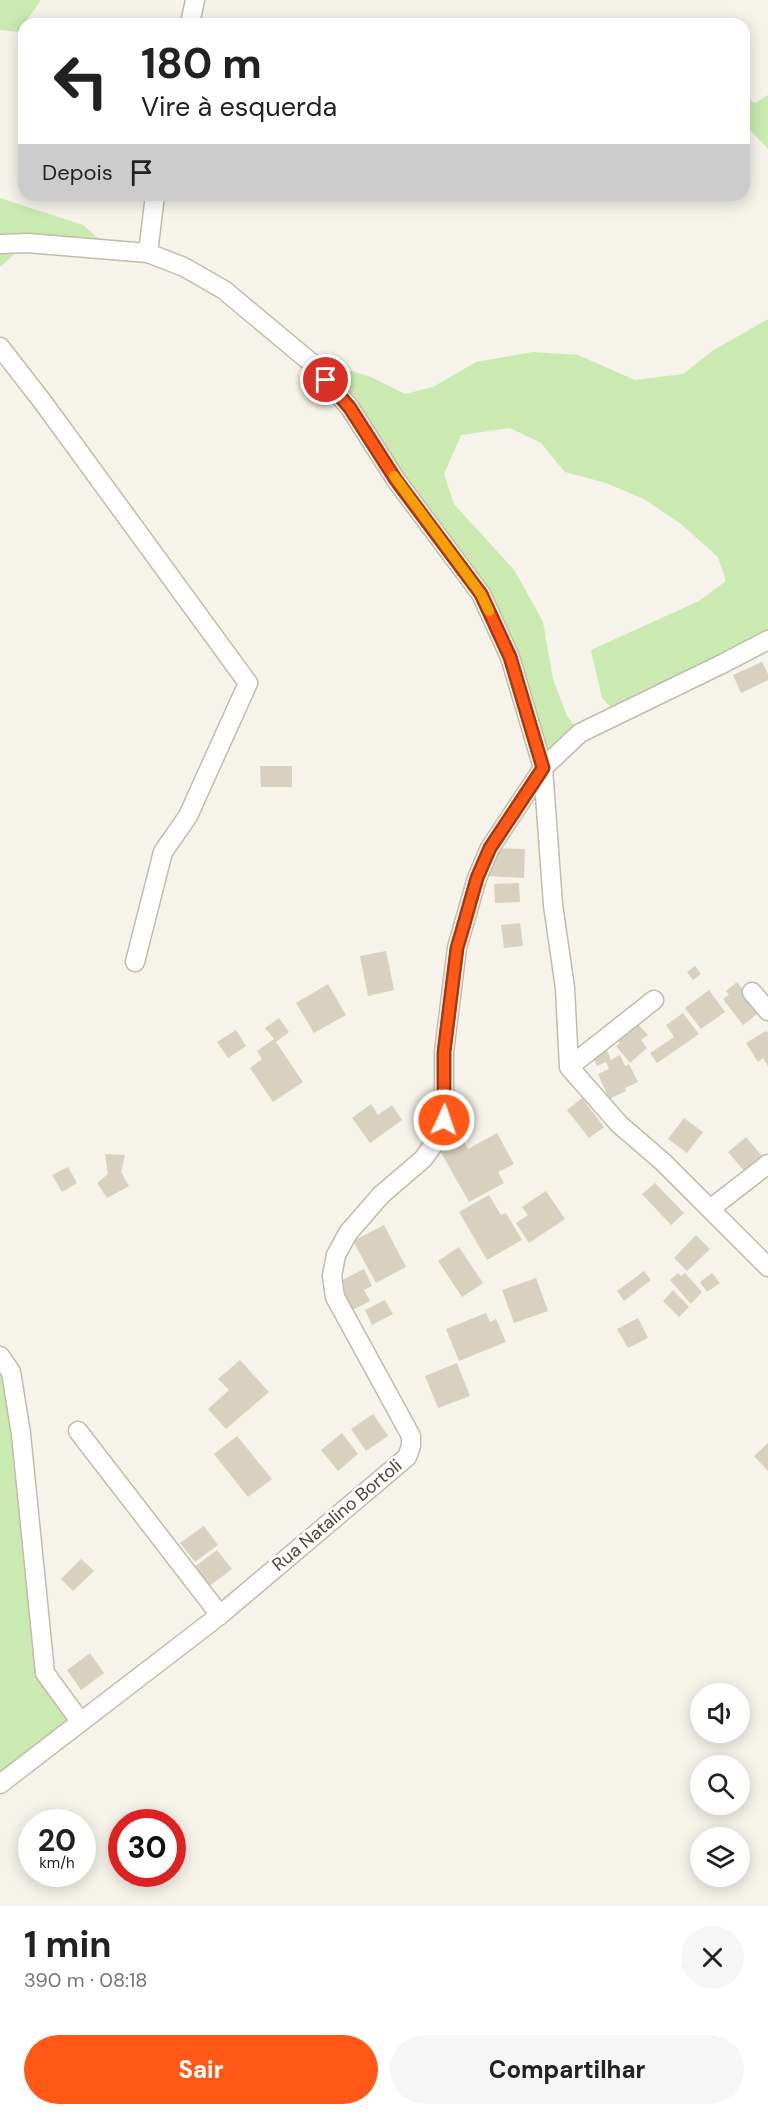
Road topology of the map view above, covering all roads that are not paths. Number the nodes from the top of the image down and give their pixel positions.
1 (195, 0) edge
2 (191, 18) edge
3 (154, 201) edge
4 (0, 244) edge
5 (148, 254) junction
6 (0, 347) edge
7 (768, 640) edge
8 (543, 768) junction
9 (135, 962) dead end
10 (752, 992) dead end
11 (654, 1000) dead end
12 (768, 1011) edge
13 (569, 1067) junction
14 (768, 1164) edge
15 (710, 1209) junction
16 (768, 1267) edge
17 (0, 1356) edge
18 (78, 1431) dead end
19 (219, 1614) junction
20 (80, 1721) junction
21 (0, 1784) edge

1 - 2 street
3 - 5 street
4 - 5 street
5 - 8 street
6 - 9 street
7 - 8 street, Rua Natalino Bortoli
8 - 13 street
8 - 19 street, Rua Natalino Bortoli
10 - 12 street
11 - 13 street
13 - 15 street
14 - 15 street
15 - 16 street
17 - 20 street
18 - 19 street
19 - 20 street, Rua Natalino Bortoli
20 - 21 street, Rua Natalino Bortoli

